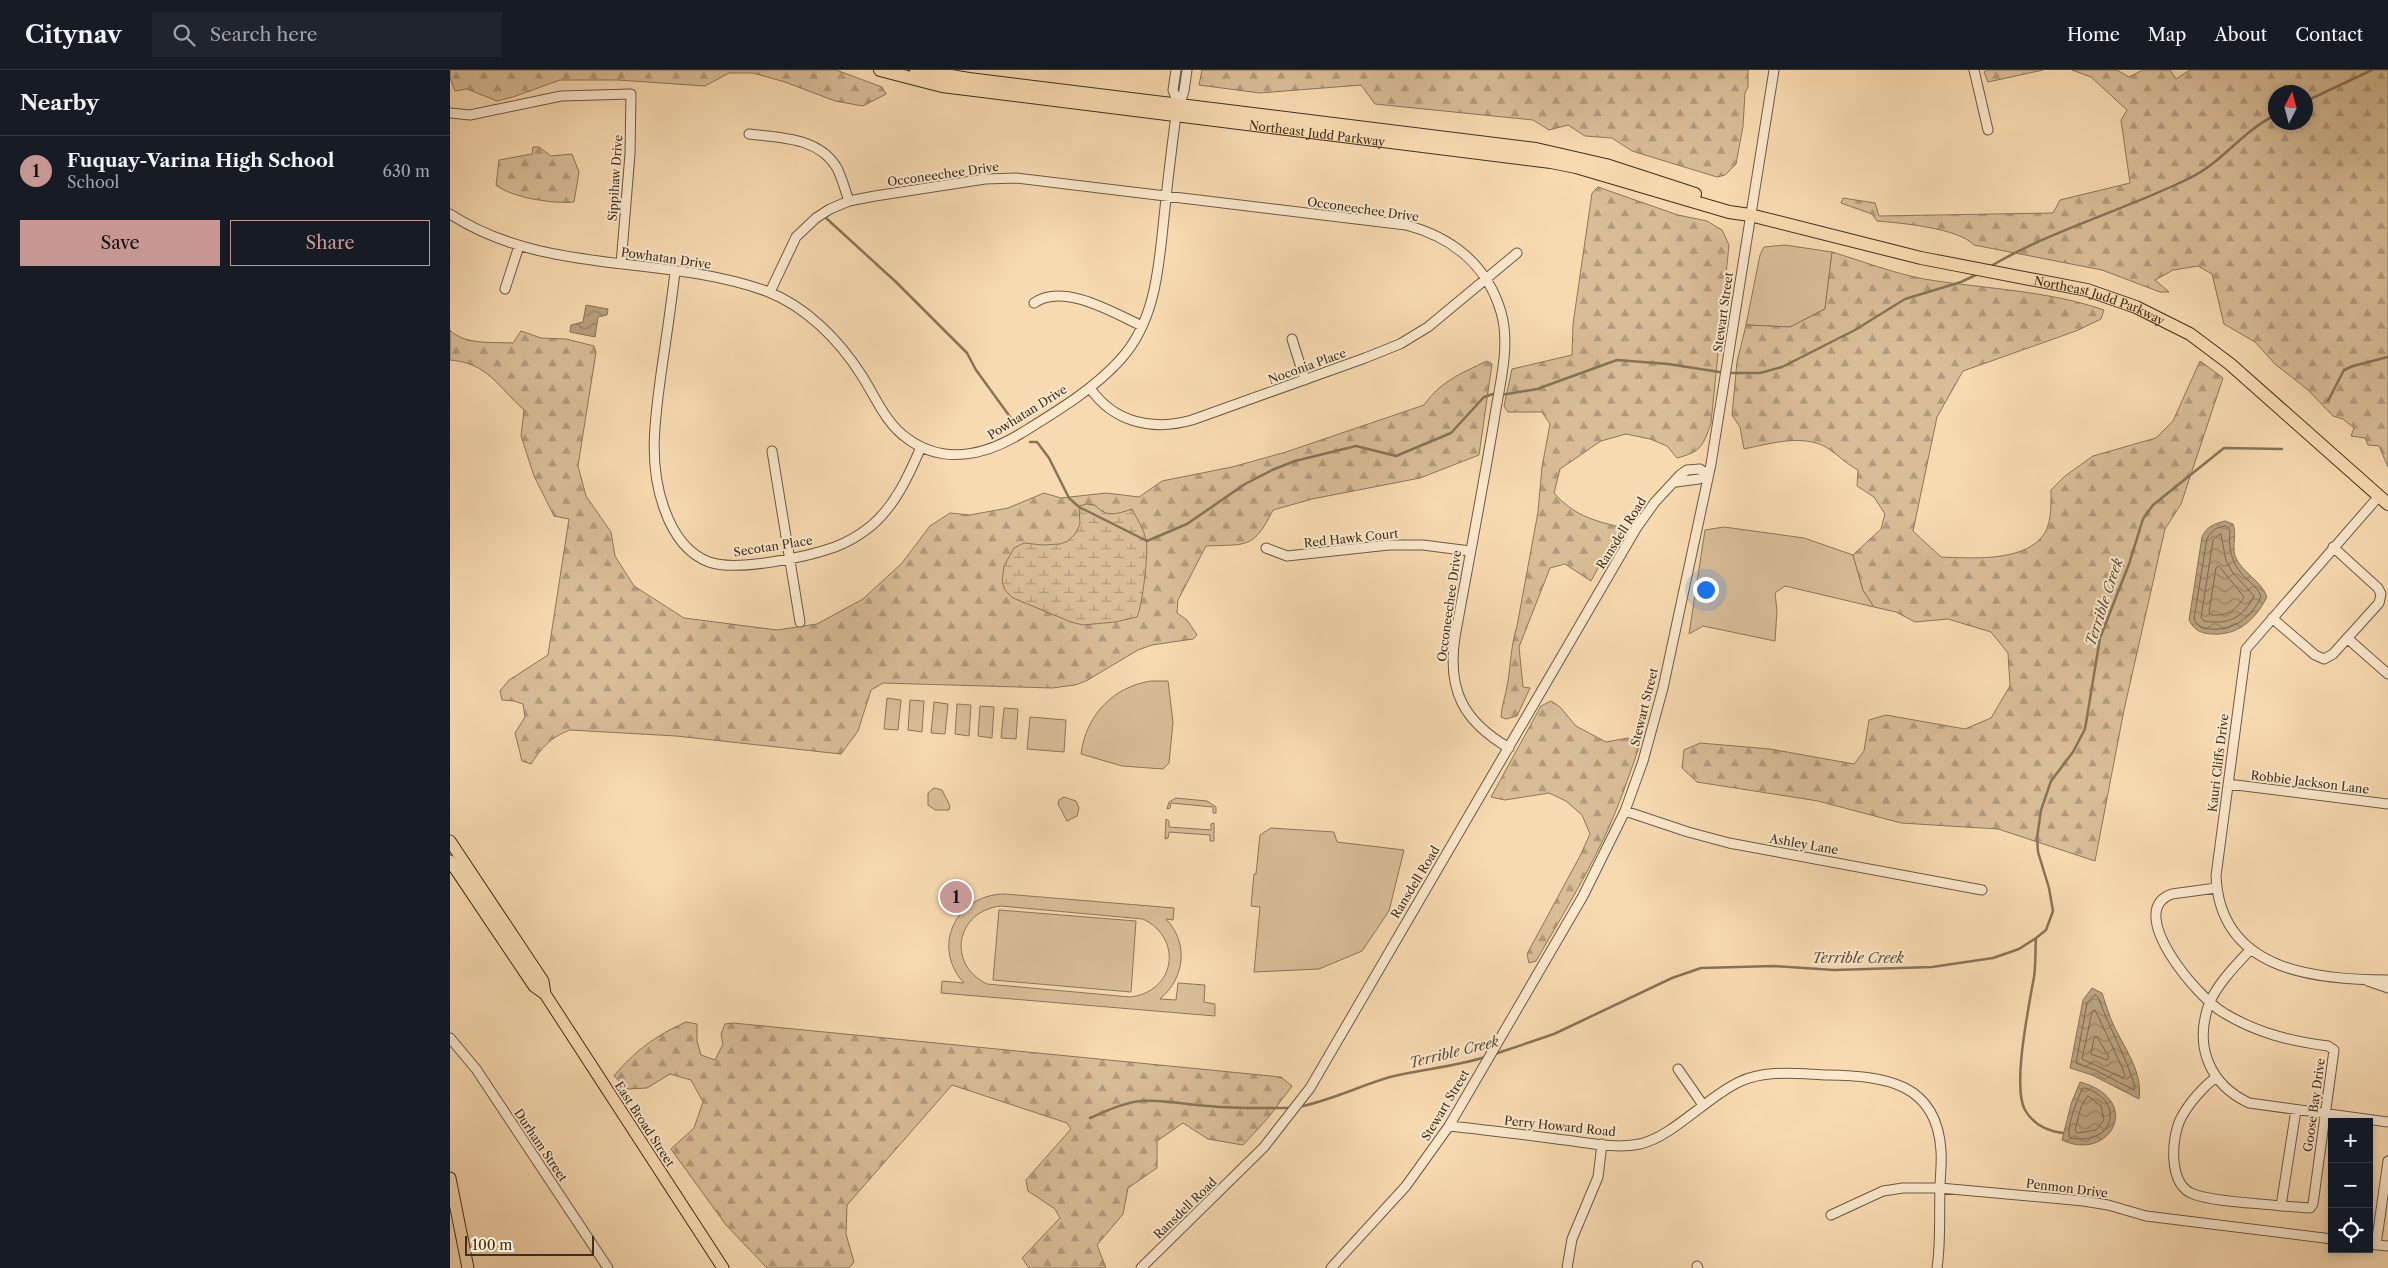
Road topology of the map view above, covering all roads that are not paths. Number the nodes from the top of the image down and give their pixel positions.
1 (880, 70) edge
2 (916, 70) edge
3 (1176, 70) edge
4 (1187, 70) edge
5 (1774, 70) edge
6 (1974, 70) edge
7 (1177, 110) junction
8 (450, 113) edge
9 (1988, 130) dead end
10 (749, 134) dead end
11 (1166, 196) junction
12 (849, 201) junction
13 (450, 214) edge
14 (1750, 214) junction
15 (520, 246) junction
16 (1517, 253) dead end
17 (621, 264) junction
18 (675, 272) junction
19 (1485, 280) junction
20 (505, 289) dead end
21 (770, 292) junction
22 (1034, 304) dead end
23 (1142, 326) junction
24 (1292, 339) dead end
25 (1305, 380) junction
26 (1090, 388) junction
27 (921, 447) junction
28 (772, 451) dead end
29 (1708, 475) junction
30 (2384, 500) edge
31 (2333, 547) junction
32 (1266, 548) dead end
33 (1470, 551) junction
34 (789, 558) junction
35 (2272, 618) junction
36 (800, 622) dead end
37 (2348, 638) junction
38 (2388, 674) edge
39 (1509, 748) junction
40 (2228, 784) junction
41 (2388, 804) edge
42 (1625, 811) junction
43 (450, 841) edge
44 (450, 862) edge
45 (2216, 888) junction
46 (1982, 890) dead end
47 (2251, 950) junction
48 (2388, 980) edge
49 (2368, 981) junction
50 (2388, 988) edge
51 (545, 994) junction
52 (2210, 1004) junction
53 (450, 1038) edge
54 (1678, 1069) dead end
55 (2216, 1076) junction
56 (1703, 1105) junction
57 (2296, 1110) junction
58 (2326, 1114) junction
59 (2388, 1122) edge
60 (1449, 1126) junction
61 (1602, 1144) junction
62 (2388, 1161) edge
63 (450, 1178) edge
64 (1940, 1188) junction
65 (2282, 1206) junction
66 (1831, 1215) dead end
67 (2328, 1239) edge
68 (2373, 1245) edge
69 (2388, 1246) edge
70 (468, 1268) edge
71 (608, 1268) edge
72 (723, 1268) edge
73 (1141, 1268) edge
74 (1331, 1268) edge
75 (1567, 1268) edge
76 (1936, 1268) edge

1 - 7 highway, Northeast Judd Parkway
2 - 7 highway, Northeast Judd Parkway
3 - 7 street
4 - 7 street
5 - 14 street, Stewart Street
6 - 9 street
7 - 11 street, Powhatan Drive
7 - 14 highway, Northeast Judd Parkway
8 - 17 street, Sippihaw Drive
10 - 12 street
11 - 12 street, Occoneechee Drive
11 - 19 street, Occoneechee Drive
11 - 23 street, Powhatan Drive
12 - 21 street, Occoneechee Drive
13 - 15 street, Powhatan Drive
14 - 29 street, Stewart Street
14 - 30 highway, Northeast Judd Parkway
15 - 17 street, Powhatan Drive
15 - 20 street
16 - 19 street, Noconia Place
17 - 18 street, Powhatan Drive
18 - 21 street, Powhatan Drive
18 - 34 street, Secotan Place
19 - 25 street, Noconia Place
19 - 33 street, Occoneechee Drive
21 - 27 street, Powhatan Drive
22 - 23 street
23 - 26 street, Powhatan Drive
24 - 25 street
25 - 26 street, Noconia Place
26 - 27 street, Powhatan Drive
27 - 34 street, Secotan Place
28 - 34 street
29 - 39 street, Ransdell Road
29 - 42 street, Stewart Street
30 - 31 street, Kauri Cliffs Drive
31 - 35 street, Kauri Cliffs Drive
31 - 37 street
32 - 33 street, Red Hawk Court
33 - 39 street, Occoneechee Drive
34 - 36 street
35 - 37 street
35 - 40 street, Kauri Cliffs Drive
37 - 38 street
39 - 73 street, Ransdell Road
40 - 41 street, Robbie Jackson Lane
40 - 45 street, Kauri Cliffs Drive
42 - 46 street, Ashley Lane
42 - 60 street, Stewart Street
43 - 51 main road, East Broad Street
44 - 51 main road, East Broad Street
45 - 47 street, Kauri Cliffs Drive
45 - 52 street, Goose Bay Drive
47 - 49 street, Kauri Cliffs Drive
47 - 52 street
48 - 49 street, Kauri Cliffs Drive
49 - 50 street, Kauri Cliffs Drive
51 - 72 main road, East Broad Street
52 - 55 street
52 - 58 street, Goose Bay Drive
53 - 71 street, Durham Street
54 - 56 street
55 - 57 street
55 - 65 street
56 - 61 street, Perry Howard Road
56 - 64 street, Perry Howard Road
57 - 58 street
57 - 65 street
58 - 59 street
58 - 65 street, Goose Bay Drive
60 - 61 street, Perry Howard Road
60 - 74 street, Stewart Street
61 - 75 street
62 - 68 street
63 - 70 main road
64 - 66 street, Penmon Drive
64 - 67 street, Penmon Drive
64 - 76 street, Perry Howard Road
68 - 69 street

